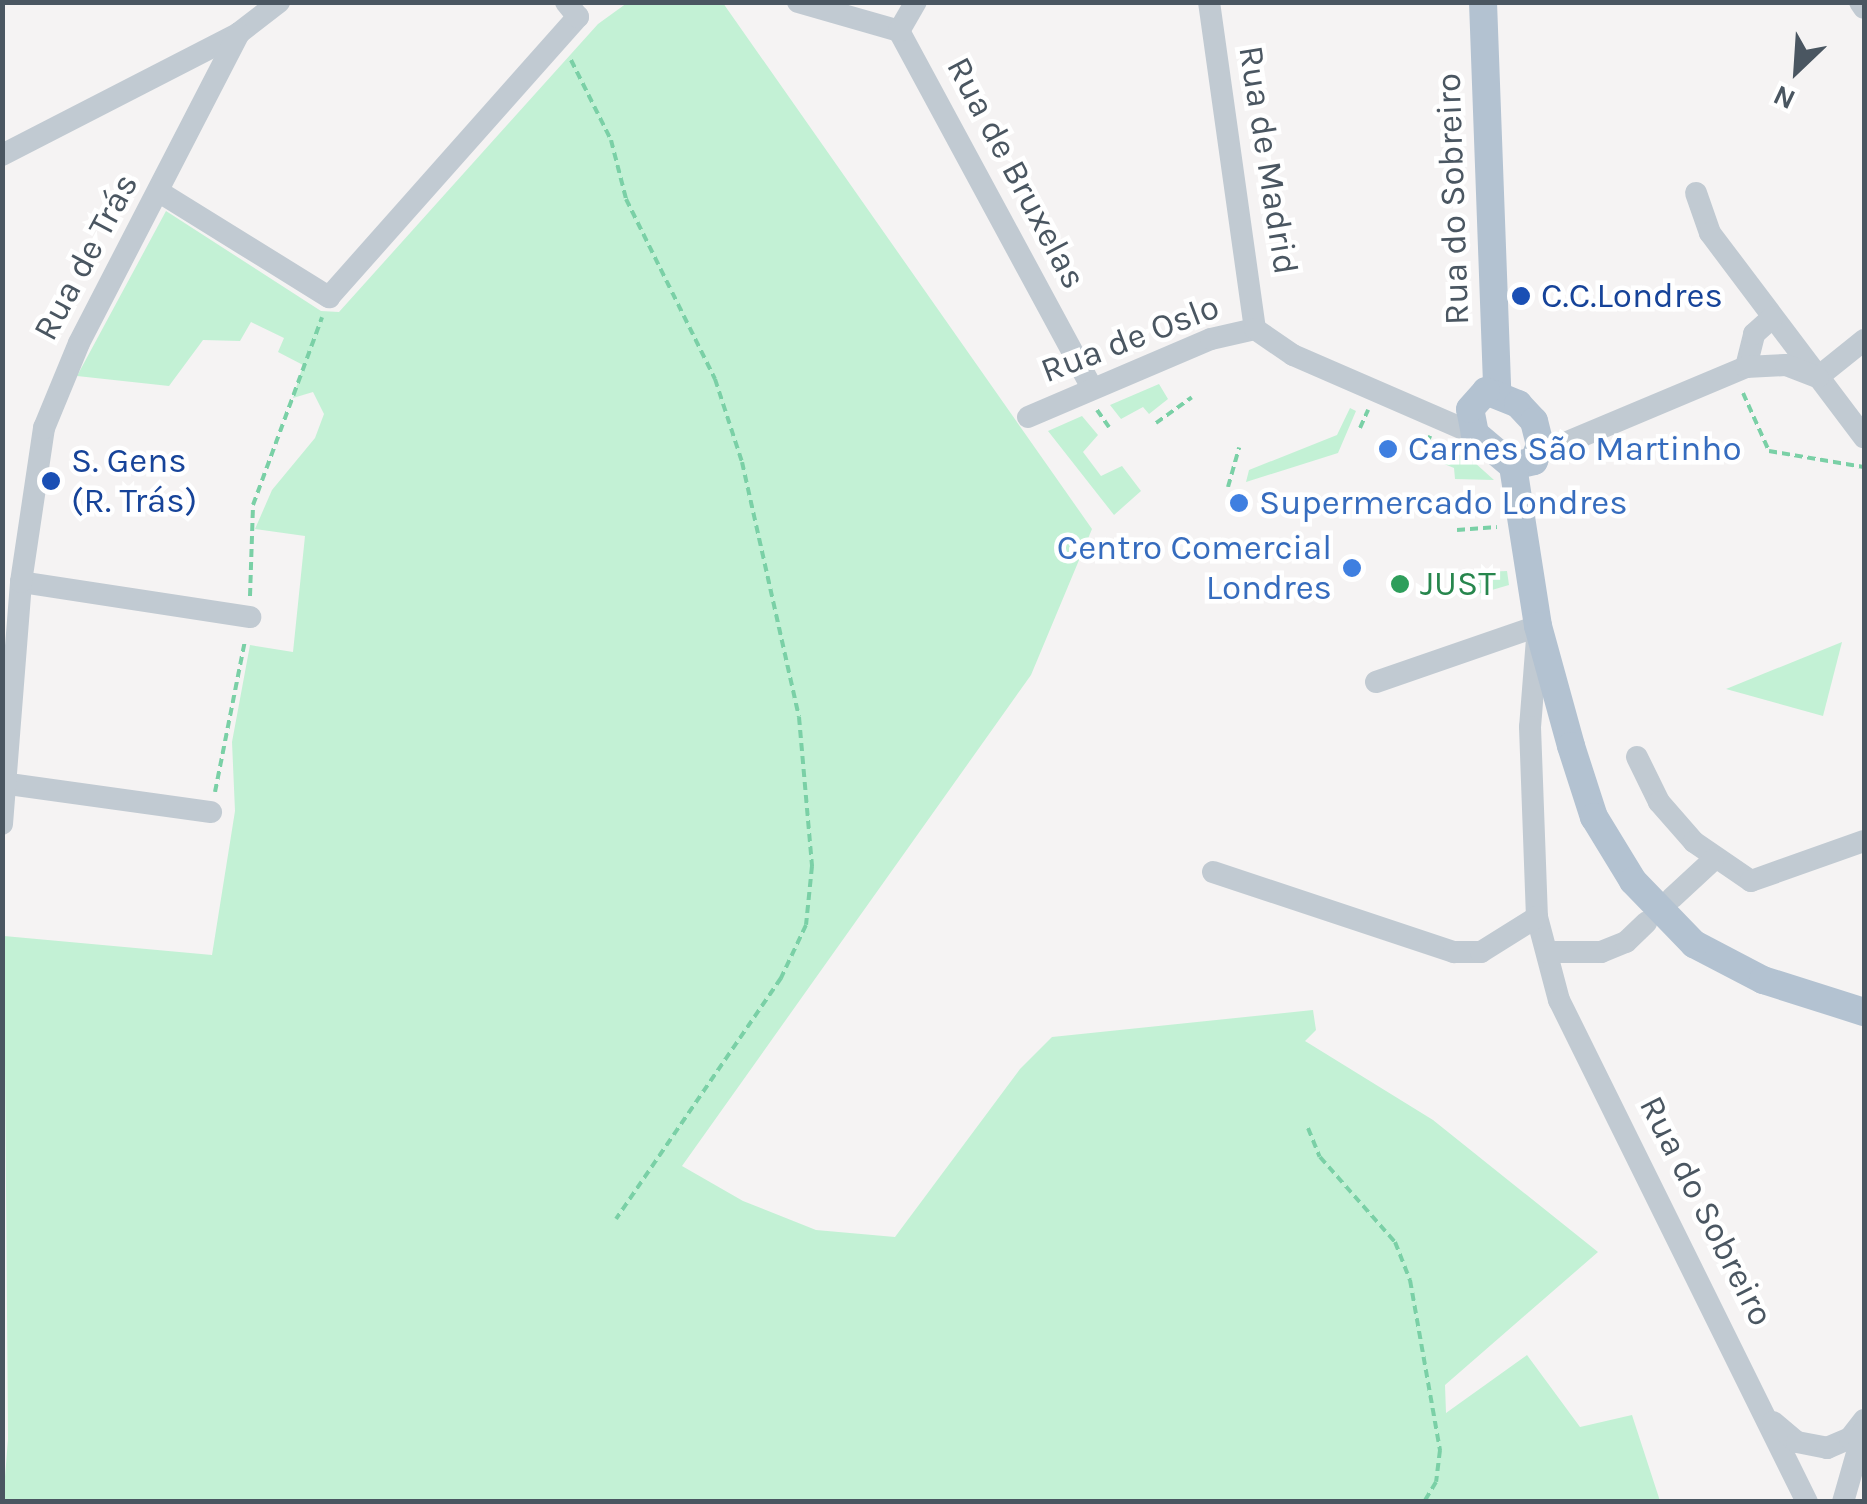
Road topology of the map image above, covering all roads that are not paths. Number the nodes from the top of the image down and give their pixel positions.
1 (279, 2) edge
2 (566, 2) edge
3 (798, 2) edge
4 (916, 2) edge
5 (1208, 2) edge
6 (1483, 2) edge
7 (899, 30) junction
8 (239, 33) junction
9 (2, 155) edge
10 (160, 193) junction
11 (1696, 193) dead end
12 (1773, 317) junction
13 (1255, 329) junction
14 (1864, 340) edge
15 (1739, 368) junction
16 (1818, 377) junction
17 (1485, 395) junction
18 (1094, 399) junction
19 (1420, 406) junction
20 (1028, 417) dead end
21 (1475, 434) junction
22 (1864, 437) edge
23 (1538, 440) junction
24 (1513, 466) junction
25 (22, 582) junction
26 (250, 617) road end
27 (1538, 626) junction
28 (8, 668) edge
29 (1376, 682) dead end
30 (1564, 718) junction
31 (1530, 728) junction
32 (1637, 757) dead end
33 (8, 784) junction
34 (211, 812) road end
35 (2, 824) edge
36 (1864, 841) edge
37 (1713, 860) junction
38 (1213, 872) dead end
39 (1672, 898) dead end
40 (1537, 916) junction
41 (1646, 923) dead end
42 (1546, 952) junction
43 (1864, 1012) edge
44 (1766, 1414) junction
45 (1864, 1420) edge
46 (1864, 1429) edge
47 (1807, 1502) edge
48 (1843, 1502) edge

1 - 8 street
2 - 10 street
3 - 7 street
4 - 7 street
5 - 13 street, Rua de Madrid
6 - 17 main road, Rua do Sobreiro
7 - 18 street, Rua de Bruxelas
8 - 9 street
8 - 10 street, Rua de Trás
10 - 25 street, Rua de Trás
11 - 12 street
12 - 15 street
12 - 16 street
13 - 18 street, Rua de Oslo
13 - 19 street, Rua de Oslo
14 - 16 street
15 - 16 street
15 - 23 street
16 - 22 street
17 - 19 street, Rua de Oslo
17 - 21 main road, Rua do Sobreiro
17 - 23 main road
18 - 20 street, Rua de Oslo
19 - 21 street, Rua de Oslo
21 - 24 main road
23 - 24 main road
24 - 27 main road, Rua do Sobreiro
25 - 26 street
25 - 28 street, Rua de Trás
27 - 29 street
27 - 30 main road
27 - 31 street, Rua do Sobreiro
28 - 33 street, Rua de Trás
30 - 31 street
30 - 43 main road, bridge
31 - 40 street, Rua do Sobreiro
32 - 37 street
33 - 34 street
33 - 35 street, Rua de Trás
36 - 37 street
37 - 39 street
38 - 40 street
40 - 42 street, Rua do Sobreiro
41 - 42 street
42 - 44 street, Rua do Sobreiro
44 - 45 street
44 - 47 street, Rua do Sobreiro
46 - 48 street

